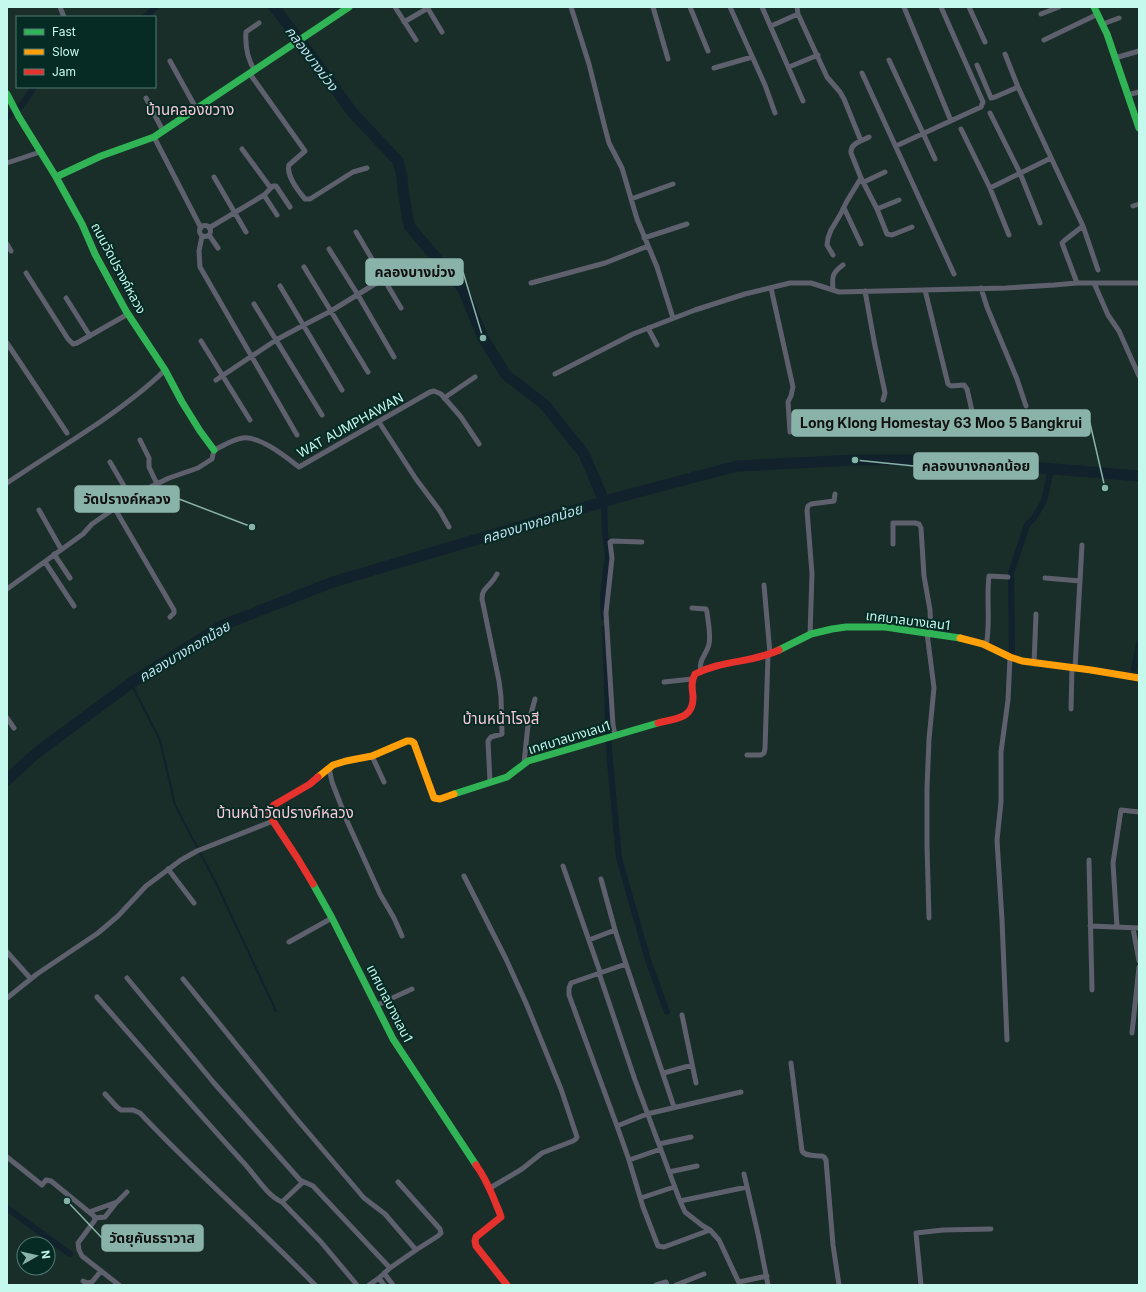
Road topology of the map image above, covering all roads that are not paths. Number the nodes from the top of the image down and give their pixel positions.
1 (349, 7) edge
2 (394, 7) edge
3 (571, 7) edge
4 (653, 7) edge
5 (690, 7) edge
6 (730, 7) edge
7 (762, 7) edge
8 (797, 7) edge
9 (904, 7) edge
10 (941, 7) edge
11 (968, 7) edge
12 (1060, 7) edge
13 (428, 8) edge
14 (1096, 10) edge
15 (798, 14) junction
16 (1041, 14) dead end
17 (1119, 18) dead end
18 (404, 22) junction
19 (259, 23) dead end
20 (1103, 24) junction
21 (770, 26) junction
22 (442, 32) dead end
23 (416, 40) dead end
24 (1044, 40) dead end
25 (985, 42) dead end
26 (708, 51) dead end
27 (1139, 51) edge
28 (1005, 54) dead end
29 (818, 55) junction
30 (752, 57) junction
31 (1114, 58) junction
32 (668, 59) dead end
33 (889, 60) dead end
34 (170, 61) dead end
35 (977, 64) dead end
36 (789, 67) junction
37 (714, 68) dead end
38 (253, 73) junction
39 (862, 73) dead end
40 (1018, 87) junction
41 (1139, 92) edge
42 (7, 94) edge
43 (1127, 95) junction
44 (146, 98) dead end
45 (803, 101) dead end
46 (197, 110) junction
47 (990, 113) dead end
48 (775, 114) dead end
49 (951, 121) junction
50 (1139, 128) edge
51 (961, 129) dead end
52 (163, 131) junction
53 (923, 134) junction
54 (154, 137) junction
55 (869, 138) dead end
56 (861, 141) junction
57 (896, 146) junction
58 (242, 149) dead end
59 (40, 152) junction
60 (1051, 158) junction
61 (935, 159) dead end
62 (7, 163) edge
63 (367, 168) dead end
64 (885, 172) dead end
65 (1020, 173) junction
66 (56, 177) junction
67 (214, 177) dead end
68 (863, 180) junction
69 (672, 184) dead end
70 (270, 187) junction
71 (990, 188) junction
72 (264, 195) junction
73 (631, 199) junction
74 (899, 200) dead end
75 (1139, 204) edge
76 (1133, 206) dead end
77 (290, 207) dead end
78 (844, 208) junction
79 (877, 209) junction
80 (234, 214) junction
81 (276, 215) dead end
82 (1040, 223) dead end
83 (687, 224) dead end
84 (1083, 226) junction
85 (912, 227) dead end
86 (201, 228) junction
87 (209, 228) junction
88 (246, 232) dead end
89 (356, 232) dead end
90 (209, 235) junction
91 (1009, 235) dead end
92 (202, 236) junction
93 (644, 238) junction
94 (7, 244) edge
95 (861, 244) dead end
96 (648, 246) junction
97 (218, 248) dead end
98 (328, 249) dead end
99 (12, 251) dead end
100 (833, 255) dead end
101 (843, 264) dead end
102 (304, 267) dead end
103 (1098, 270) dead end
104 (26, 273) dead end
105 (954, 274) dead end
106 (383, 279) junction
107 (531, 283) dead end
108 (1077, 283) junction
109 (1094, 283) junction
110 (1139, 283) edge
111 (280, 286) dead end
112 (771, 288) junction
113 (981, 288) junction
114 (833, 290) junction
115 (925, 290) junction
116 (865, 291) junction
117 (358, 295) junction
118 (66, 298) dead end
119 (254, 304) dead end
120 (401, 308) dead end
121 (331, 311) junction
122 (128, 314) junction
123 (674, 318) junction
124 (304, 325) junction
125 (648, 328) junction
126 (90, 336) junction
127 (201, 340) dead end
128 (276, 340) junction
129 (7, 343) edge
130 (657, 345) dead end
131 (252, 355) junction
132 (394, 357) dead end
133 (165, 370) junction
134 (368, 372) dead end
135 (555, 374) dead end
136 (222, 376) junction
137 (1139, 376) edge
138 (475, 377) dead end
139 (216, 380) dead end
140 (342, 390) dead end
141 (444, 398) junction
142 (883, 400) dead end
143 (1026, 406) dead end
144 (322, 416) dead end
145 (250, 420) dead end
146 (379, 422) junction
147 (967, 429) dead end
148 (790, 432) dead end
149 (67, 433) dead end
150 (297, 435) dead end
151 (140, 440) dead end
152 (479, 444) dead end
153 (214, 450) junction
154 (110, 462) dead end
155 (7, 483) edge
156 (157, 484) junction
157 (835, 494) dead end
158 (131, 498) junction
159 (115, 509) junction
160 (39, 510) dead end
161 (449, 527) dead end
162 (642, 542) dead end
163 (893, 544) dead end
164 (1082, 545) dead end
165 (61, 549) junction
166 (54, 554) junction
167 (45, 562) junction
168 (497, 574) dead end
169 (1008, 577) dead end
170 (70, 578) dead end
171 (1045, 578) dead end
172 (1080, 581) junction
173 (764, 586) dead end
174 (7, 589) edge
175 (74, 606) dead end
176 (692, 608) dead end
177 (1036, 614) dead end
178 (170, 617) dead end
179 (929, 633) junction
180 (810, 635) junction
181 (986, 646) junction
182 (769, 654) junction
183 (1011, 659) junction
184 (1034, 664) junction
185 (1074, 668) junction
186 (701, 671) junction
187 (1139, 678) edge
188 (692, 679) junction
189 (664, 682) dead end
190 (535, 699) dead end
191 (1071, 709) dead end
192 (7, 718) edge
193 (14, 728) dead end
194 (614, 735) junction
195 (747, 755) dead end
196 (372, 756) junction
197 (524, 763) junction
198 (328, 769) junction
199 (384, 782) dead end
200 (490, 782) junction
201 (1139, 812) edge
202 (273, 821) junction
203 (1089, 860) dead end
204 (563, 866) dead end
205 (168, 869) junction
206 (464, 876) dead end
207 (601, 879) dead end
208 (194, 903) dead end
209 (332, 918) junction
210 (929, 918) dead end
211 (1090, 926) junction
212 (1117, 927) junction
213 (1133, 928) junction
214 (1139, 928) edge
215 (615, 930) junction
216 (402, 936) dead end
217 (589, 940) junction
218 (289, 942) dead end
219 (7, 952) edge
220 (1139, 961) edge
221 (626, 964) junction
222 (1139, 967) edge
223 (599, 973) junction
224 (127, 978) dead end
225 (31, 979) junction
226 (184, 979) dead end
227 (412, 989) dead end
228 (1092, 990) dead end
229 (97, 997) dead end
230 (7, 998) edge
231 (377, 1006) junction
232 (682, 1015) dead end
233 (1132, 1033) dead end
234 (1007, 1040) dead end
235 (791, 1063) dead end
236 (692, 1065) junction
237 (664, 1073) junction
238 (696, 1082) dead end
239 (741, 1092) dead end
240 (105, 1094) dead end
241 (674, 1107) junction
242 (647, 1114) junction
243 (617, 1126) junction
244 (691, 1137) dead end
245 (660, 1147) junction
246 (7, 1157) edge
247 (629, 1160) junction
248 (697, 1166) dead end
249 (670, 1172) junction
250 (744, 1174) dead end
251 (303, 1182) junction
252 (398, 1182) dead end
253 (674, 1187) junction
254 (747, 1187) junction
255 (490, 1188) junction
256 (127, 1192) dead end
257 (641, 1198) junction
258 (680, 1201) junction
259 (117, 1202) junction
260 (282, 1202) junction
261 (89, 1212) junction
262 (95, 1219) junction
263 (991, 1229) dead end
264 (710, 1230) junction
265 (416, 1250) junction
266 (390, 1268) junction
267 (101, 1271) junction
268 (384, 1273) junction
269 (704, 1274) dead end
270 (766, 1276) junction
271 (379, 1278) junction
272 (83, 1281) dead end
273 (739, 1283) edge
274 (119, 1285) edge
275 (315, 1285) edge
276 (357, 1285) edge
277 (369, 1285) edge
278 (384, 1285) edge
279 (393, 1285) edge
280 (508, 1285) edge
281 (656, 1285) edge
282 (667, 1285) edge
283 (676, 1285) edge
284 (768, 1285) edge
285 (838, 1285) edge
286 (921, 1285) edge

1 - 38 street
2 - 18 street
3 - 73 street
4 - 32 street
5 - 26 street
6 - 30 street
7 - 21 street
8 - 15 street
9 - 49 street
10 - 49 street
11 - 25 street
12 - 16 street
13 - 18 street
13 - 22 street
14 - 20 street
14 - 24 street
15 - 21 street
15 - 29 street
17 - 20 street
18 - 23 street
19 - 38 street
20 - 31 street
21 - 36 street
27 - 31 street
28 - 40 street
29 - 36 street
29 - 56 street
30 - 37 street
30 - 48 street
31 - 43 street
33 - 53 street
34 - 46 street
35 - 40 street
36 - 45 street
38 - 46 street
38 - 63 street
39 - 57 street
40 - 60 street
41 - 43 street
42 - 59 street, ถนนวัดปรางค์หลวง
43 - 50 street
44 - 52 street
46 - 52 street
47 - 65 street
49 - 53 street
51 - 71 street
52 - 54 street
53 - 57 street
53 - 61 street
54 - 66 street
54 - 86 street
55 - 56 street
56 - 68 street
57 - 105 street
58 - 70 street
59 - 62 street
59 - 66 street, ถนนวัดปรางค์หลวง
60 - 65 street
60 - 84 street
64 - 68 street
65 - 71 street
65 - 82 street
66 - 122 street, ถนนวัดปรางค์หลวง
67 - 80 street
68 - 78 street
68 - 79 street
69 - 73 street
70 - 72 street
70 - 77 street
71 - 91 street
72 - 80 street
72 - 81 street
73 - 93 street
74 - 79 street
75 - 76 street
78 - 95 street
78 - 100 street
79 - 85 street
80 - 87 street
80 - 88 street
83 - 93 street
84 - 103 street
84 - 108 street
86 - 87 street
86 - 92 street
87 - 90 street
89 - 106 street
90 - 92 street
90 - 97 street
92 - 131 street
93 - 96 street
94 - 99 street
96 - 107 street
96 - 123 street
98 - 117 street
101 - 114 street
102 - 121 street
104 - 126 street
106 - 117 street
106 - 120 street
108 - 109 street
108 - 113 street
109 - 110 street
109 - 137 street
111 - 124 street
112 - 114 street
112 - 123 street
112 - 148 street
113 - 115 street
113 - 143 street
114 - 116 street
115 - 116 street
115 - 147 street
116 - 142 street
117 - 121 street
117 - 132 street
118 - 126 street
119 - 128 street
121 - 124 street
121 - 134 street
122 - 126 street
122 - 133 street, ถนนวัดปรางค์หลวง
123 - 125 street
124 - 128 street
124 - 140 street
125 - 130 street
125 - 135 street
127 - 136 street
128 - 131 street
128 - 144 street
129 - 149 street
131 - 136 street
131 - 150 street
133 - 153 street, ถนนวัดปรางค์หลวง
133 - 155 street
136 - 139 street
136 - 145 street
138 - 141 street
141 - 146 street, WAT AUMPHAWAN
141 - 152 street
146 - 153 street, WAT AUMPHAWAN
146 - 161 street
151 - 156 street
153 - 156 street
154 - 158 street
156 - 158 street
157 - 180 street
158 - 159 street
159 - 165 street
159 - 178 street
160 - 165 street
162 - 194 street
163 - 179 street
164 - 172 street
165 - 166 street
166 - 167 street
166 - 170 street
167 - 174 street
167 - 175 street
168 - 200 street
169 - 181 street
171 - 172 street
172 - 185 street
173 - 182 street
176 - 186 street
177 - 184 street
179 - 180 street, เทศบาลบางเลน1
179 - 181 street, เทศบาลบางเลน1
179 - 210 street
180 - 182 street, เทศบาลบางเลน1
181 - 183 street, เทศบาลบางเลน1
182 - 186 street, เทศบาลบางเลน1
182 - 195 street
183 - 184 street, เทศบาลบางเลน1
183 - 234 street
184 - 185 street, เทศบาลบางเลน1
185 - 187 street, เทศบาลบางเลน1
185 - 191 street
186 - 188 street, เทศบาลบางเลน1
188 - 189 street
188 - 194 street, เทศบาลบางเลน1
190 - 197 street
192 - 193 street
194 - 197 street, เทศบาลบางเลน1
196 - 198 street, เทศบาลบางเลน1
196 - 199 street
196 - 200 street, เทศบาลบางเลน1
197 - 200 street, เทศบาลบางเลน1
198 - 202 street, เทศบาลบางเลน1
198 - 216 street
201 - 212 street
202 - 205 street
202 - 209 street, เทศบาลบางเลน1
203 - 211 street
204 - 217 street
205 - 208 street
205 - 225 street
206 - 255 street
207 - 215 street
209 - 218 street
209 - 231 street, เทศบาลบางเลน1
211 - 212 street
211 - 228 street
212 - 213 street
213 - 214 street
213 - 220 street
215 - 217 street
215 - 221 street
217 - 223 street
219 - 225 street
221 - 223 street
221 - 237 street
222 - 233 street
223 - 242 street
223 - 243 street
224 - 251 street
225 - 230 street
226 - 265 street
227 - 231 street
229 - 260 street
231 - 255 street, เทศบาลบางเลน1
232 - 236 street
235 - 285 street
236 - 237 street
236 - 238 street
237 - 241 street
239 - 241 street
240 - 275 street
241 - 242 street
242 - 243 street
242 - 245 street
243 - 247 street
244 - 245 street
245 - 247 street
245 - 249 street
246 - 261 street
247 - 257 street
248 - 249 street
249 - 253 street
250 - 254 street
251 - 260 street
251 - 266 street
252 - 265 street
253 - 257 street
253 - 258 street
254 - 258 street
254 - 270 street
255 - 280 street, เทศบาลบางเลน1
256 - 259 street
257 - 264 street
258 - 264 street
259 - 261 street
259 - 262 street
260 - 276 street
261 - 262 street
262 - 267 street
263 - 286 street
264 - 273 street
265 - 266 street
266 - 268 street
267 - 272 street
267 - 274 street
268 - 271 street
268 - 279 street
269 - 283 street
270 - 273 street
270 - 284 street
271 - 277 street
271 - 278 street
281 - 282 street

